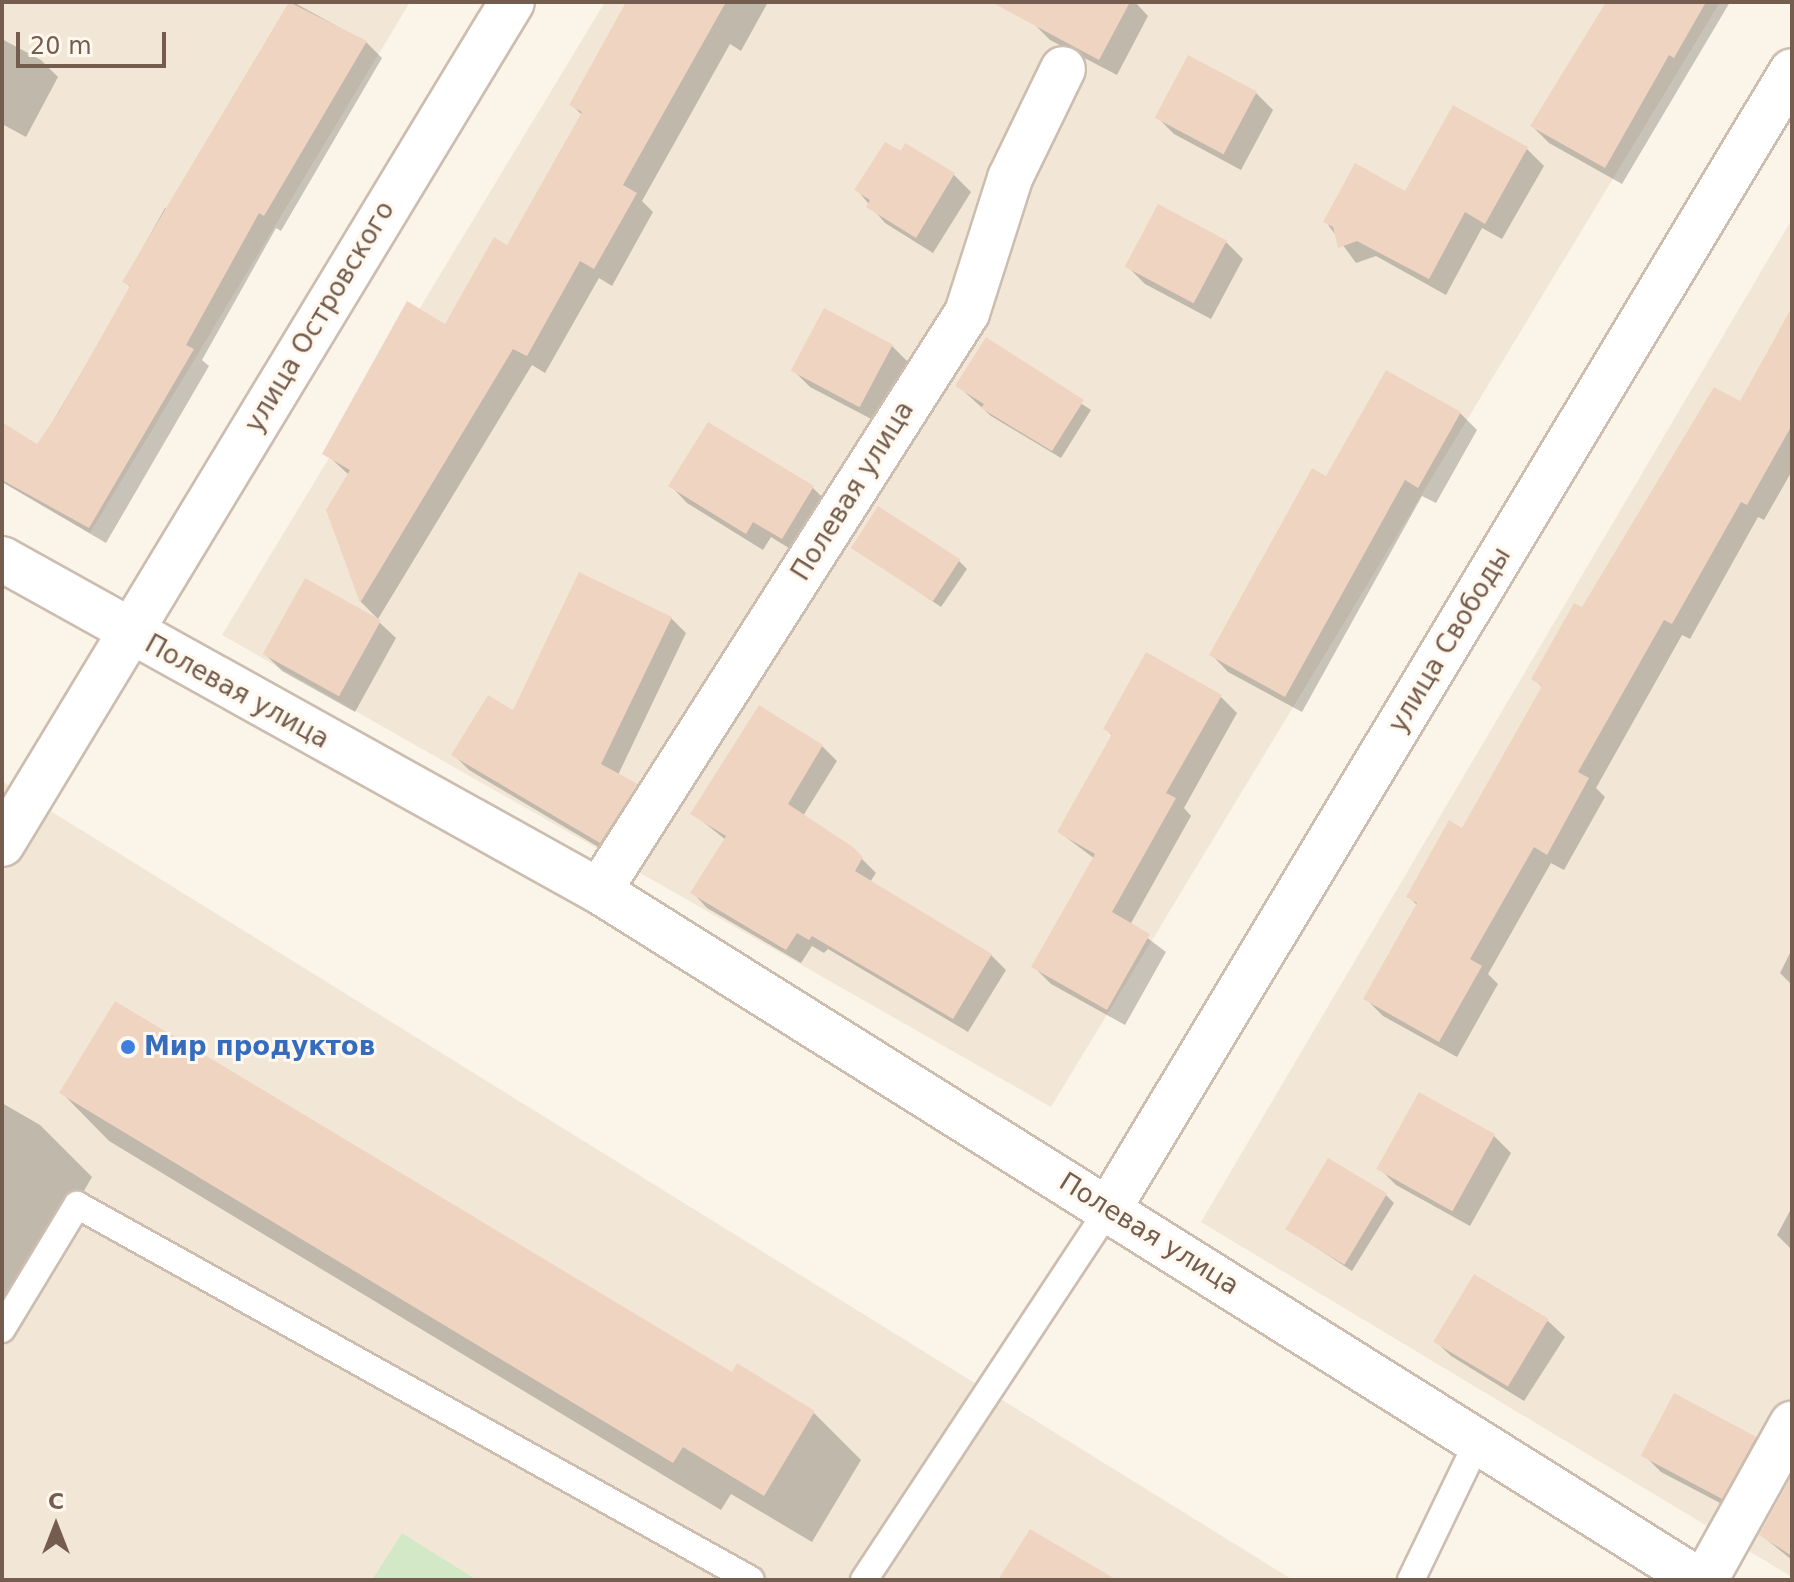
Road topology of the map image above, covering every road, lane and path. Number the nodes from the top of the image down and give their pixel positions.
1 (512, 2) edge
2 (1063, 69) dead end
3 (1792, 71) edge
4 (2, 559) edge
5 (128, 632) junction
6 (2, 844) edge
7 (599, 891) junction
8 (1109, 1208) junction
9 (2, 1329) edge
10 (1792, 1424) edge
11 (1478, 1441) junction
12 (751, 1580) edge
13 (864, 1580) edge
14 (1411, 1580) edge
15 (1698, 1580) edge
16 (1705, 1580) edge

1 - 5 street, улица Островского
2 - 7 street, Полевая улица
3 - 8 street, улица Свободы
4 - 5 street, Полевая улица
5 - 6 street, Полевая улица
5 - 7 street, Полевая улица
7 - 8 street, Полевая улица
8 - 11 street, Полевая улица
8 - 13 lane
9 - 12 lane
10 - 16 street
11 - 14 lane
11 - 15 street, Полевая улица

